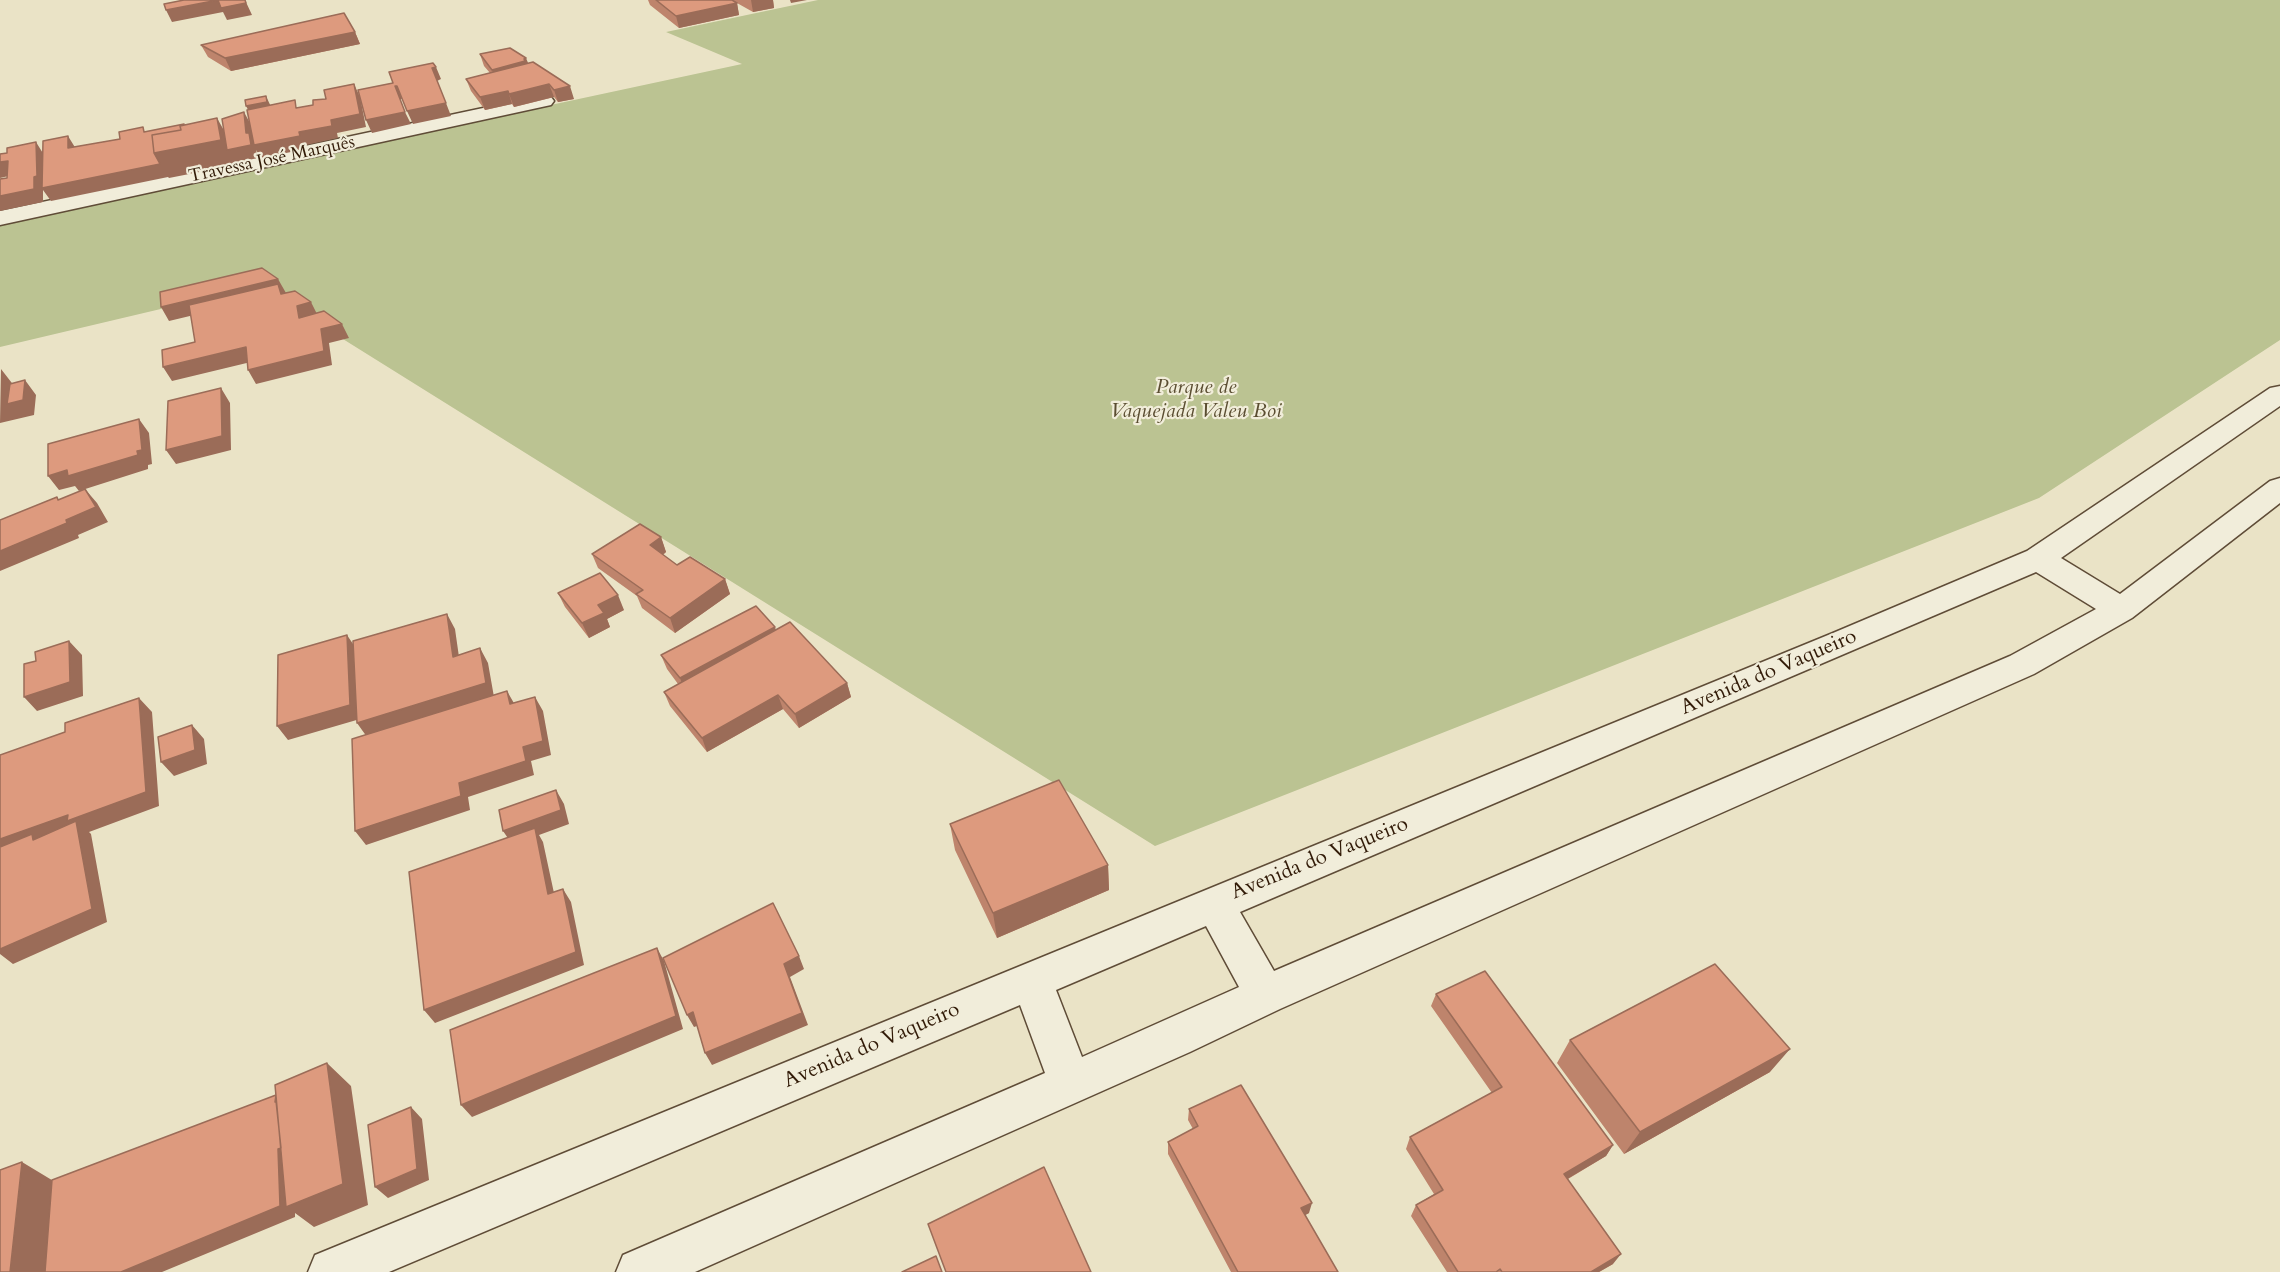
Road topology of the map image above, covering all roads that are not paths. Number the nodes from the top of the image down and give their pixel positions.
1 (544, 101) edge
2 (0, 218) edge
3 (2280, 394) edge
4 (2280, 488) edge
5 (2038, 559) junction
6 (2121, 610) junction
7 (1214, 903) junction
8 (1031, 980) junction
9 (1265, 995) junction
10 (1071, 1083) junction
11 (332, 1272) edge
12 (640, 1272) edge

1 - 2 street, Travessa José Marquês
3 - 5 street, Avenida do Vaqueiro
4 - 6 street
5 - 6 street
5 - 7 street, Avenida do Vaqueiro
6 - 9 street
7 - 8 street, Avenida do Vaqueiro
7 - 9 street
8 - 10 street
8 - 11 street, Avenida do Vaqueiro
9 - 10 street
10 - 12 street

